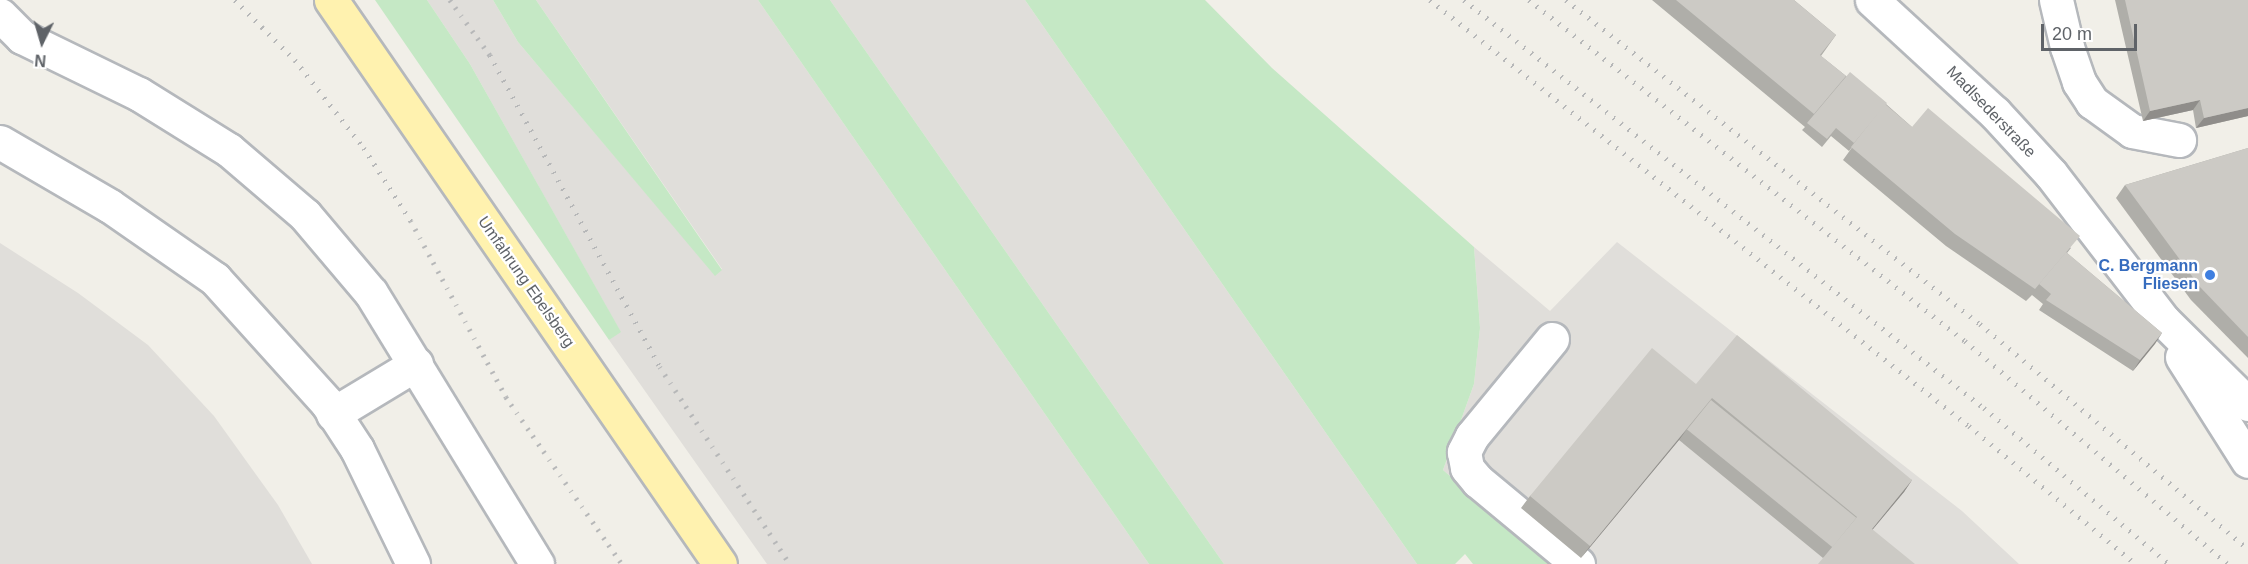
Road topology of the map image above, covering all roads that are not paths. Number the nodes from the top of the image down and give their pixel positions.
1 (331, 0) edge
2 (1872, 0) edge
3 (2056, 0) edge
4 (0, 15) edge
5 (2179, 140) dead end
6 (0, 142) edge
7 (2164, 321) junction
8 (1552, 339) dead end
9 (416, 364) junction
10 (2248, 404) edge
11 (333, 414) junction
12 (2248, 461) edge
13 (413, 564) edge
14 (537, 564) edge
15 (720, 564) edge
16 (1578, 564) edge

1 - 15 main road, Umfahrung Ebelsberg
2 - 7 street, Madlsederstraße
3 - 5 street
4 - 9 street
6 - 11 street
7 - 10 street
7 - 12 street
8 - 16 street
9 - 11 street
9 - 14 street
11 - 13 street

